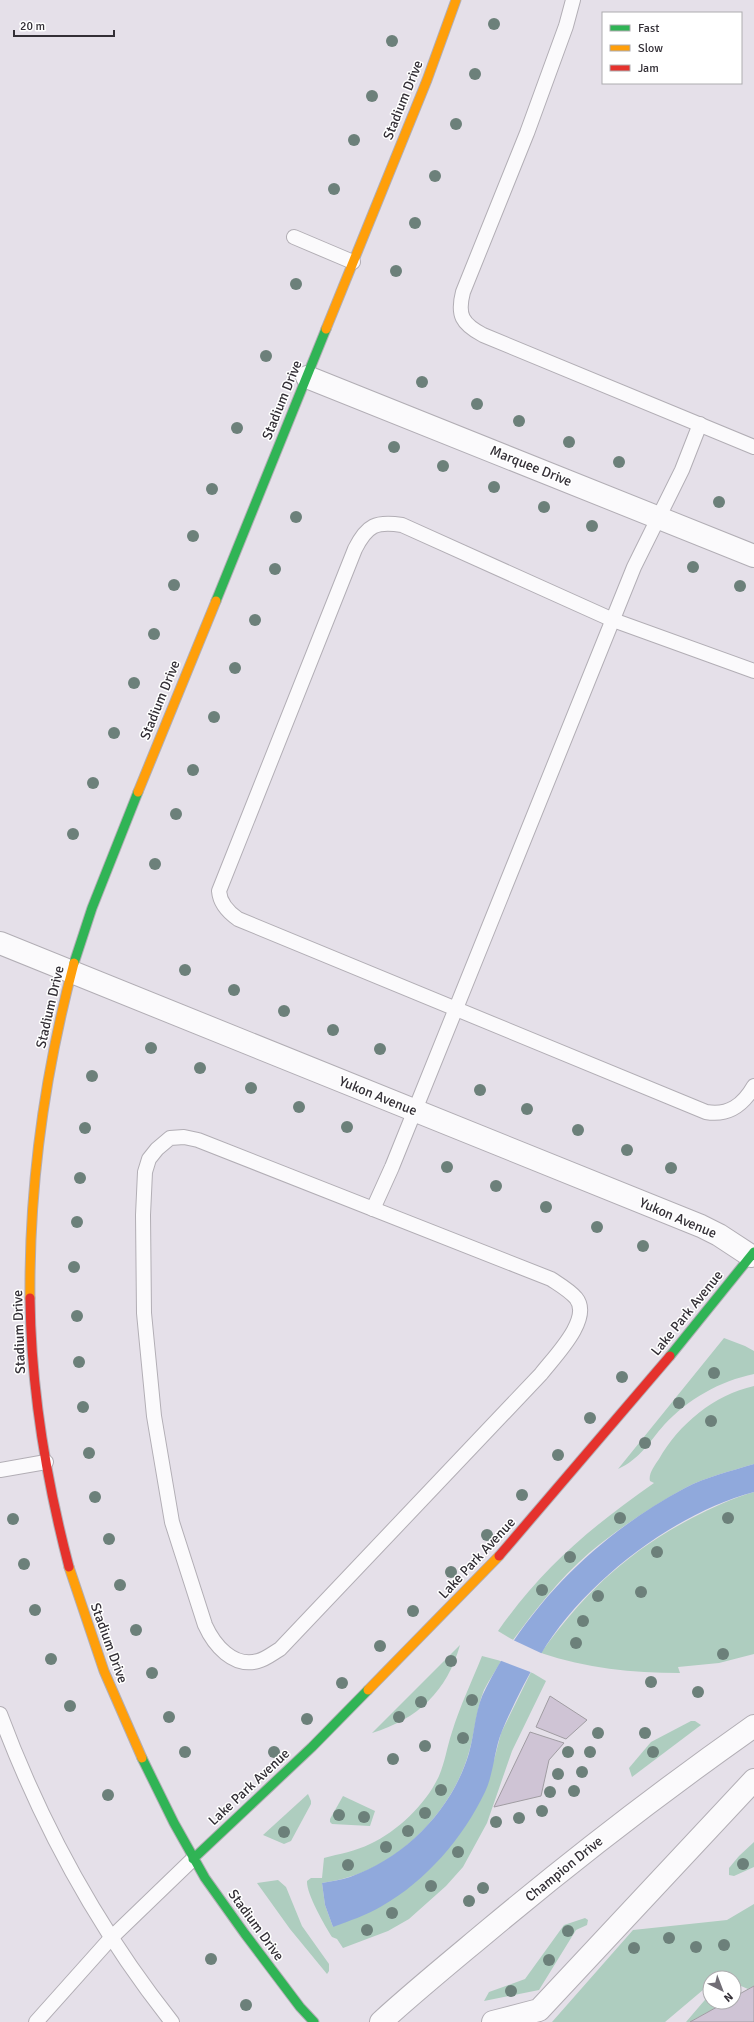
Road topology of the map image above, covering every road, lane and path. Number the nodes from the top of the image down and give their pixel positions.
1 (456, 0) edge
2 (573, 0) edge
3 (294, 237) dead end
4 (353, 262) junction
5 (307, 377) junction
6 (700, 424) junction
7 (754, 447) edge
8 (658, 518) junction
9 (754, 556) edge
10 (613, 620) junction
11 (754, 671) edge
12 (0, 943) edge
13 (72, 972) junction
14 (455, 1009) junction
15 (754, 1086) edge
16 (414, 1111) junction
17 (373, 1209) junction
18 (753, 1254) edge
19 (46, 1462) junction
20 (0, 1470) edge
21 (0, 1714) edge
22 (754, 1726) edge
23 (754, 1780) edge
24 (193, 1859) junction
25 (111, 1938) junction
26 (36, 2022) edge
27 (172, 2022) edge
28 (314, 2022) edge
29 (381, 2022) edge
30 (493, 2022) edge

1 - 4 street, Stadium Drive
2 - 6 lane
3 - 4 lane
4 - 5 street, Stadium Drive
5 - 8 street, Marquee Drive
5 - 13 street, Stadium Drive
6 - 7 lane
6 - 8 lane
8 - 9 street, Marquee Drive
8 - 10 lane
10 - 11 lane
10 - 14 lane
10 - 14 lane
12 - 13 street, Yukon Avenue
13 - 16 street, Yukon Avenue
13 - 19 street, Stadium Drive
14 - 15 lane
14 - 16 lane
16 - 17 lane
16 - 18 street, Yukon Avenue
17 - 17 lane
18 - 24 street, Lake Park Avenue
19 - 20 lane
19 - 24 street, Stadium Drive
21 - 25 lane
22 - 29 street, Champion Drive
23 - 30 street
24 - 25 lane
24 - 28 street, Stadium Drive
25 - 26 lane
25 - 27 lane

